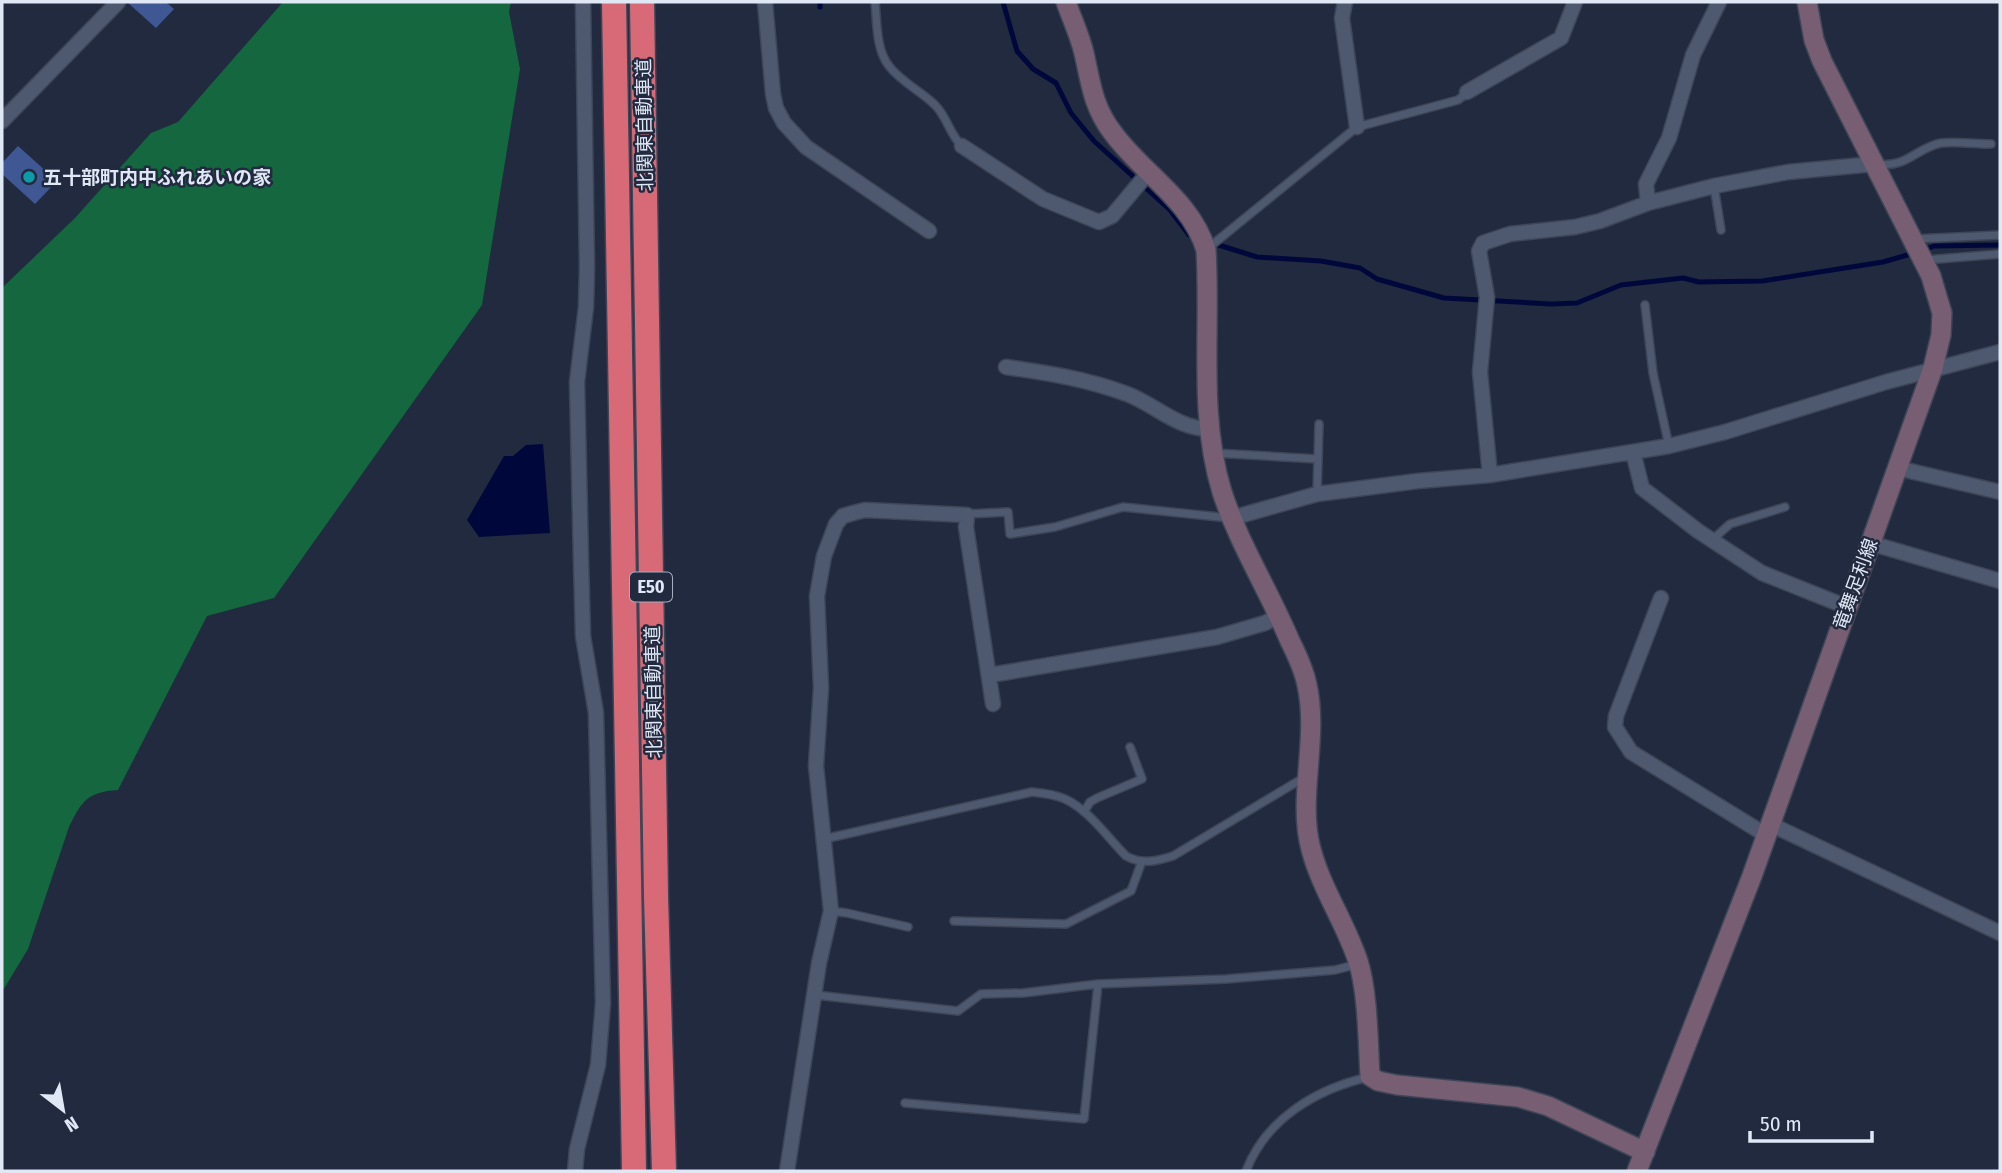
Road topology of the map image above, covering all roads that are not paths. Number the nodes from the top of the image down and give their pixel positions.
1 (118, 2) edge
2 (583, 2) edge
3 (614, 2) edge
4 (642, 2) edge
5 (765, 2) edge
6 (875, 2) edge
7 (1066, 2) edge
8 (1345, 2) edge
9 (1575, 2) edge
10 (1719, 2) edge
11 (1807, 2) edge
12 (1467, 92) joint
13 (2, 121) edge
14 (1357, 127) junction
15 (1992, 144) dead end
16 (962, 146) joint
17 (1874, 164) junction
18 (1148, 173) junction
19 (1714, 186) junction
20 (1648, 203) junction
21 (1721, 230) dead end
22 (929, 231) dead end
23 (2000, 235) edge
24 (1913, 239) junction
25 (1206, 250) junction
26 (2000, 254) edge
27 (1924, 260) junction
28 (1645, 305) dead end
29 (2000, 352) edge
30 (1006, 366) dead end
31 (1933, 368) junction
32 (1319, 424) dead end
33 (1210, 429) junction
34 (1669, 446) junction
35 (1633, 452) junction
36 (1214, 453) junction
37 (1318, 459) junction
38 (1897, 468) junction
39 (1490, 475) junction
40 (2000, 492) edge
41 (1317, 494) junction
42 (1785, 507) dead end
43 (967, 514) junction
44 (1232, 518) junction
45 (1712, 540) junction
46 (1870, 543) junction
47 (2000, 581) edge
48 (1661, 598) dead end
49 (1847, 607) junction
50 (1280, 615) junction
51 (990, 675) junction
52 (993, 704) dead end
53 (1130, 747) dead end
54 (1308, 778) junction
55 (1084, 812) junction
56 (1768, 829) junction
57 (823, 839) junction
58 (1142, 861) junction
59 (831, 911) junction
60 (954, 921) dead end
61 (908, 927) dead end
62 (2000, 933) edge
63 (1359, 964) junction
64 (1098, 984) junction
65 (814, 995) junction
66 (1370, 1076) junction
67 (905, 1103) dead end
68 (1645, 1152) junction
69 (575, 1171) edge
70 (634, 1171) edge
71 (664, 1171) edge
72 (787, 1171) edge
73 (1245, 1171) edge
74 (1637, 1171) edge

1 - 13 street
2 - 69 street
3 - 70 highway, 北関東自動車道 / E50
4 - 71 highway, 北関東自動車道 / E50
5 - 22 street
6 - 16 lane
7 - 18 street
8 - 14 street
9 - 12 street
10 - 20 street
11 - 17 street, 竜舞足利線
12 - 14 lane
14 - 25 lane
15 - 17 lane
16 - 18 street
17 - 19 street
17 - 24 street, 竜舞足利線
18 - 25 street
19 - 20 street
19 - 21 lane
20 - 39 street
23 - 24 lane
24 - 27 street, 竜舞足利線
25 - 33 street
26 - 27 lane
27 - 31 street, 竜舞足利線
28 - 34 lane
29 - 31 street
30 - 33 street
31 - 34 street
31 - 38 street, 竜舞足利線
32 - 37 lane
33 - 36 street
34 - 35 street
35 - 39 street
35 - 45 street
36 - 37 lane
36 - 44 street
37 - 41 lane
38 - 40 street
38 - 46 street, 竜舞足利線
39 - 41 street
41 - 44 street
42 - 45 lane
43 - 44 lane
43 - 51 street
43 - 57 street
44 - 50 street
45 - 49 street
46 - 47 street
46 - 49 street, 竜舞足利線
48 - 56 street
49 - 56 street, 竜舞足利線
50 - 51 street
50 - 54 street
51 - 52 street
53 - 55 lane
54 - 58 lane
54 - 63 street
55 - 57 lane
55 - 58 lane
56 - 62 street
56 - 68 street, 竜舞足利線
57 - 59 street
58 - 60 lane
59 - 61 lane
59 - 65 street
63 - 64 lane
63 - 66 street
64 - 65 lane
64 - 67 lane
65 - 72 street
66 - 68 street
66 - 73 lane
68 - 74 street, 竜舞足利線

